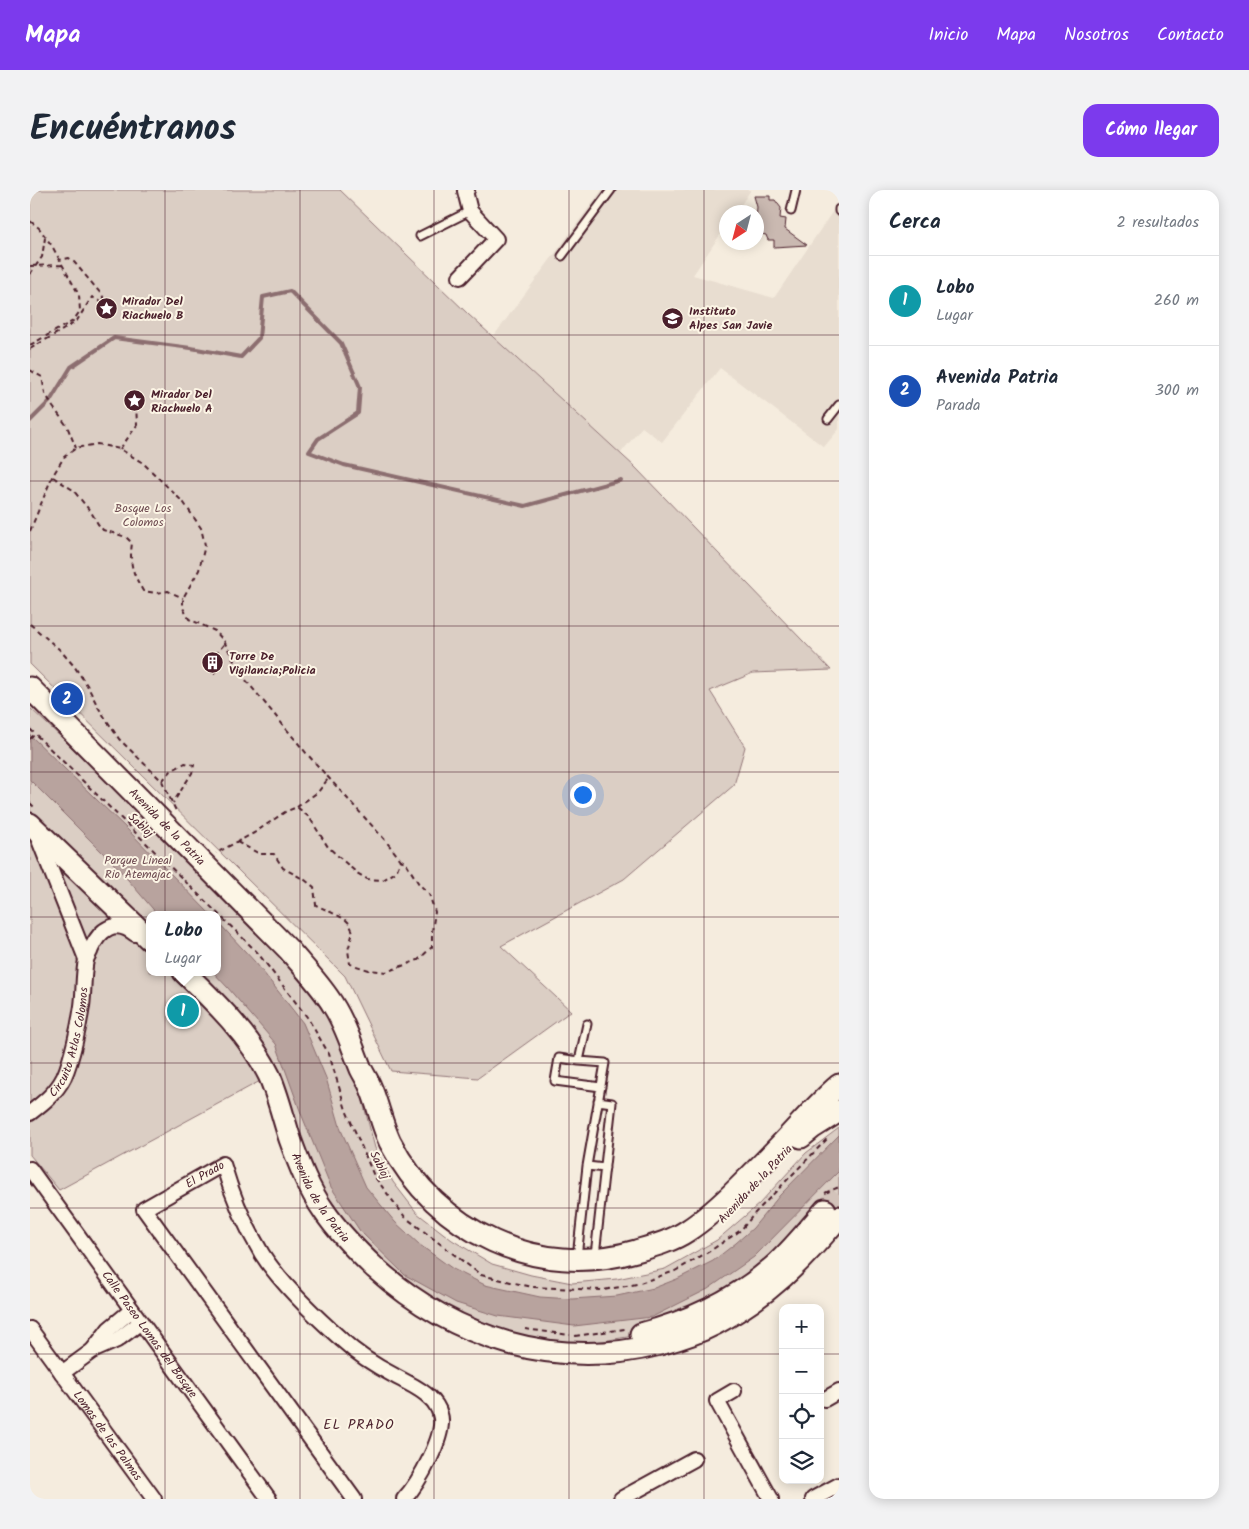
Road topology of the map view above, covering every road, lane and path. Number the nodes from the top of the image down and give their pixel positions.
1 (467, 190) edge
2 (611, 190) edge
3 (796, 190) edge
4 (470, 211) junction
5 (790, 211) dead end
6 (30, 220) edge
7 (45, 236) junction
8 (420, 236) dead end
9 (562, 256) dead end
10 (59, 260) junction
11 (62, 265) junction
12 (30, 266) edge
13 (35, 267) junction
14 (30, 274) edge
15 (460, 278) dead end
16 (30, 345) edge
17 (30, 349) edge
18 (30, 370) edge
19 (136, 403) dead end
20 (839, 405) edge
21 (828, 420) dead end
22 (76, 448) junction
23 (120, 449) junction
24 (52, 477) junction
25 (30, 532) edge
26 (183, 598) junction
27 (30, 624) edge
28 (225, 643) junction
29 (215, 655) dead end
30 (30, 688) edge
31 (30, 729) edge
32 (35, 734) junction
33 (30, 739) edge
34 (329, 778) junction
35 (162, 781) junction
36 (173, 804) junction
37 (297, 807) junction
38 (177, 814) dead end
39 (32, 827) edge
40 (237, 842) junction
41 (215, 854) dead end
42 (400, 860) junction
43 (215, 911) edge
44 (221, 917) edge
45 (146, 936) edge
46 (146, 943) edge
47 (86, 959) junction
48 (187, 976) edge
49 (587, 1024) dead end
50 (579, 1061) junction
51 (362, 1070) junction
52 (839, 1086) edge
53 (601, 1087) junction
54 (598, 1101) junction
55 (839, 1102) edge
56 (839, 1111) edge
57 (30, 1114) edge
58 (829, 1138) dead end
59 (783, 1143) junction
60 (587, 1166) junction
61 (605, 1168) junction
62 (30, 1169) edge
63 (839, 1187) edge
64 (829, 1207) edge
65 (586, 1260) junction
66 (132, 1310) junction
67 (141, 1322) junction
68 (628, 1328) dead end
69 (30, 1329) edge
70 (528, 1338) junction
71 (92, 1351) junction
72 (62, 1373) junction
73 (734, 1391) dead end
74 (839, 1391) edge
75 (825, 1399) dead end
76 (694, 1459) dead end
77 (839, 1485) edge
78 (154, 1499) edge
79 (269, 1499) edge
80 (354, 1499) edge
81 (404, 1499) edge
82 (621, 1499) edge
83 (771, 1499) edge
84 (813, 1499) edge

1 - 4 street
2 - 9 lane
3 - 5 lane
4 - 8 lane
4 - 15 street
6 - 7 path
7 - 10 path
7 - 13 path
10 - 11 path
10 - 17 path
11 - 13 path
11 - 16 path
12 - 13 path
13 - 14 path
18 - 22 path
19 - 23 path
20 - 21 lane
22 - 23 path
22 - 24 path
23 - 26 path
24 - 25 path
24 - 26 path
26 - 28 path
27 - 35 path
28 - 29 path
28 - 34 path
30 - 51 main road, Avenida de la Patria
31 - 32 path, Sabloj
32 - 33 path
32 - 43 path, Sabloj
34 - 37 path
34 - 42 path
35 - 36 path
35 - 36 path
36 - 38 path
37 - 40 path
37 - 42 path
39 - 45 main road
39 - 47 street, Circuito Atlas Colomos
40 - 41 path
40 - 42 path
44 - 58 path, Sabloj
46 - 47 street, Circuito Atlas Colomos
47 - 57 street, Circuito Atlas Colomos
48 - 70 main road, Avenida de la Patria
49 - 50 lane
50 - 53 lane
50 - 53 lane
51 - 56 main road, Avenida de la Patria
51 - 65 main road, Avenida de la Patria
52 - 59 main road, Avenida de la Patria
53 - 54 lane
54 - 60 lane
54 - 61 lane
55 - 59 main road
59 - 65 main road, Avenida de la Patria
60 - 61 lane
60 - 65 lane
61 - 65 lane
62 - 66 street, Calle Paseo Lomas del Bosque
63 - 64 path
64 - 70 main road, Avenida de la Patria
66 - 67 street, Calle Paseo Lomas del Bosque
66 - 71 street
67 - 71 street
67 - 79 street, Calle Paseo Lomas del Bosque
68 - 70 path
69 - 72 street, Lomas de las Palmas
71 - 72 street
72 - 78 street, Lomas de las Palmas
73 - 83 street
74 - 75 street
76 - 82 street
77 - 84 street
80 - 81 street, El Prado

